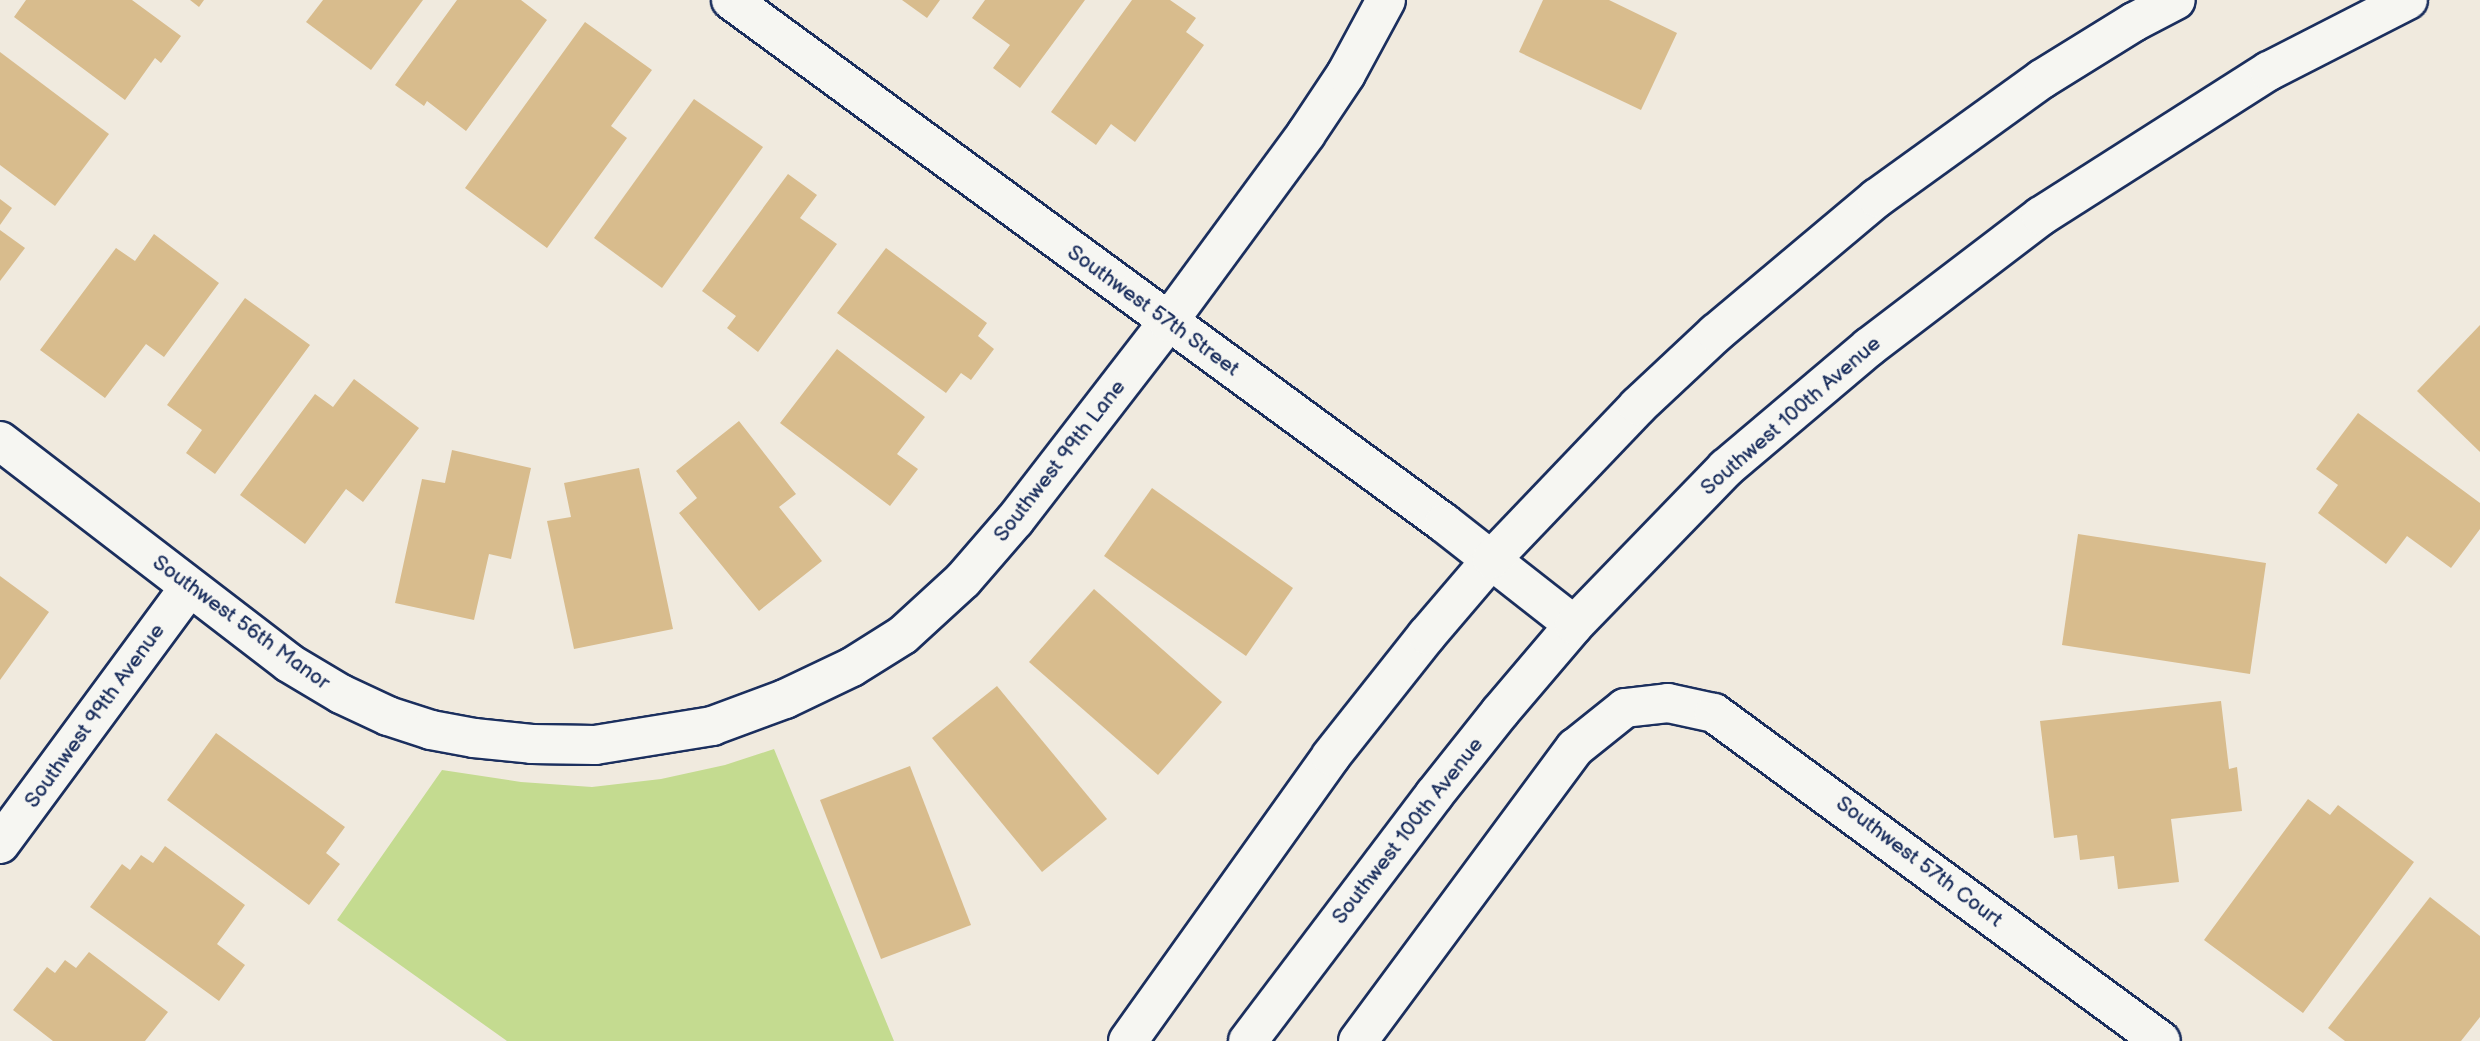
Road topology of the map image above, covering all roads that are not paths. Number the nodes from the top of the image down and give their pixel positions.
1 (731, 0) edge
2 (1386, 0) edge
3 (2176, 0) edge
4 (2408, 0) edge
5 (1168, 322) junction
6 (0, 442) edge
7 (1492, 559) junction
8 (189, 588) junction
9 (1574, 625) junction
10 (595, 745) joint
11 (0, 844) edge
12 (1128, 1041) edge
13 (1248, 1041) edge
14 (1358, 1041) edge
15 (2161, 1041) edge

1 - 5 street, Southwest 57th Street
2 - 5 street, Southwest 99th Lane
3 - 7 street
4 - 9 street, Southwest 100th Avenue
5 - 7 street, Southwest 57th Street
5 - 10 street, Southwest 99th Lane
6 - 8 street, Southwest 56th Manor
7 - 9 street, Southwest 57th Street
7 - 12 street
8 - 10 street, Southwest 56th Manor
8 - 11 street, Southwest 99th Avenue
9 - 13 street, Southwest 100th Avenue
14 - 15 street, Southwest 57th Court

